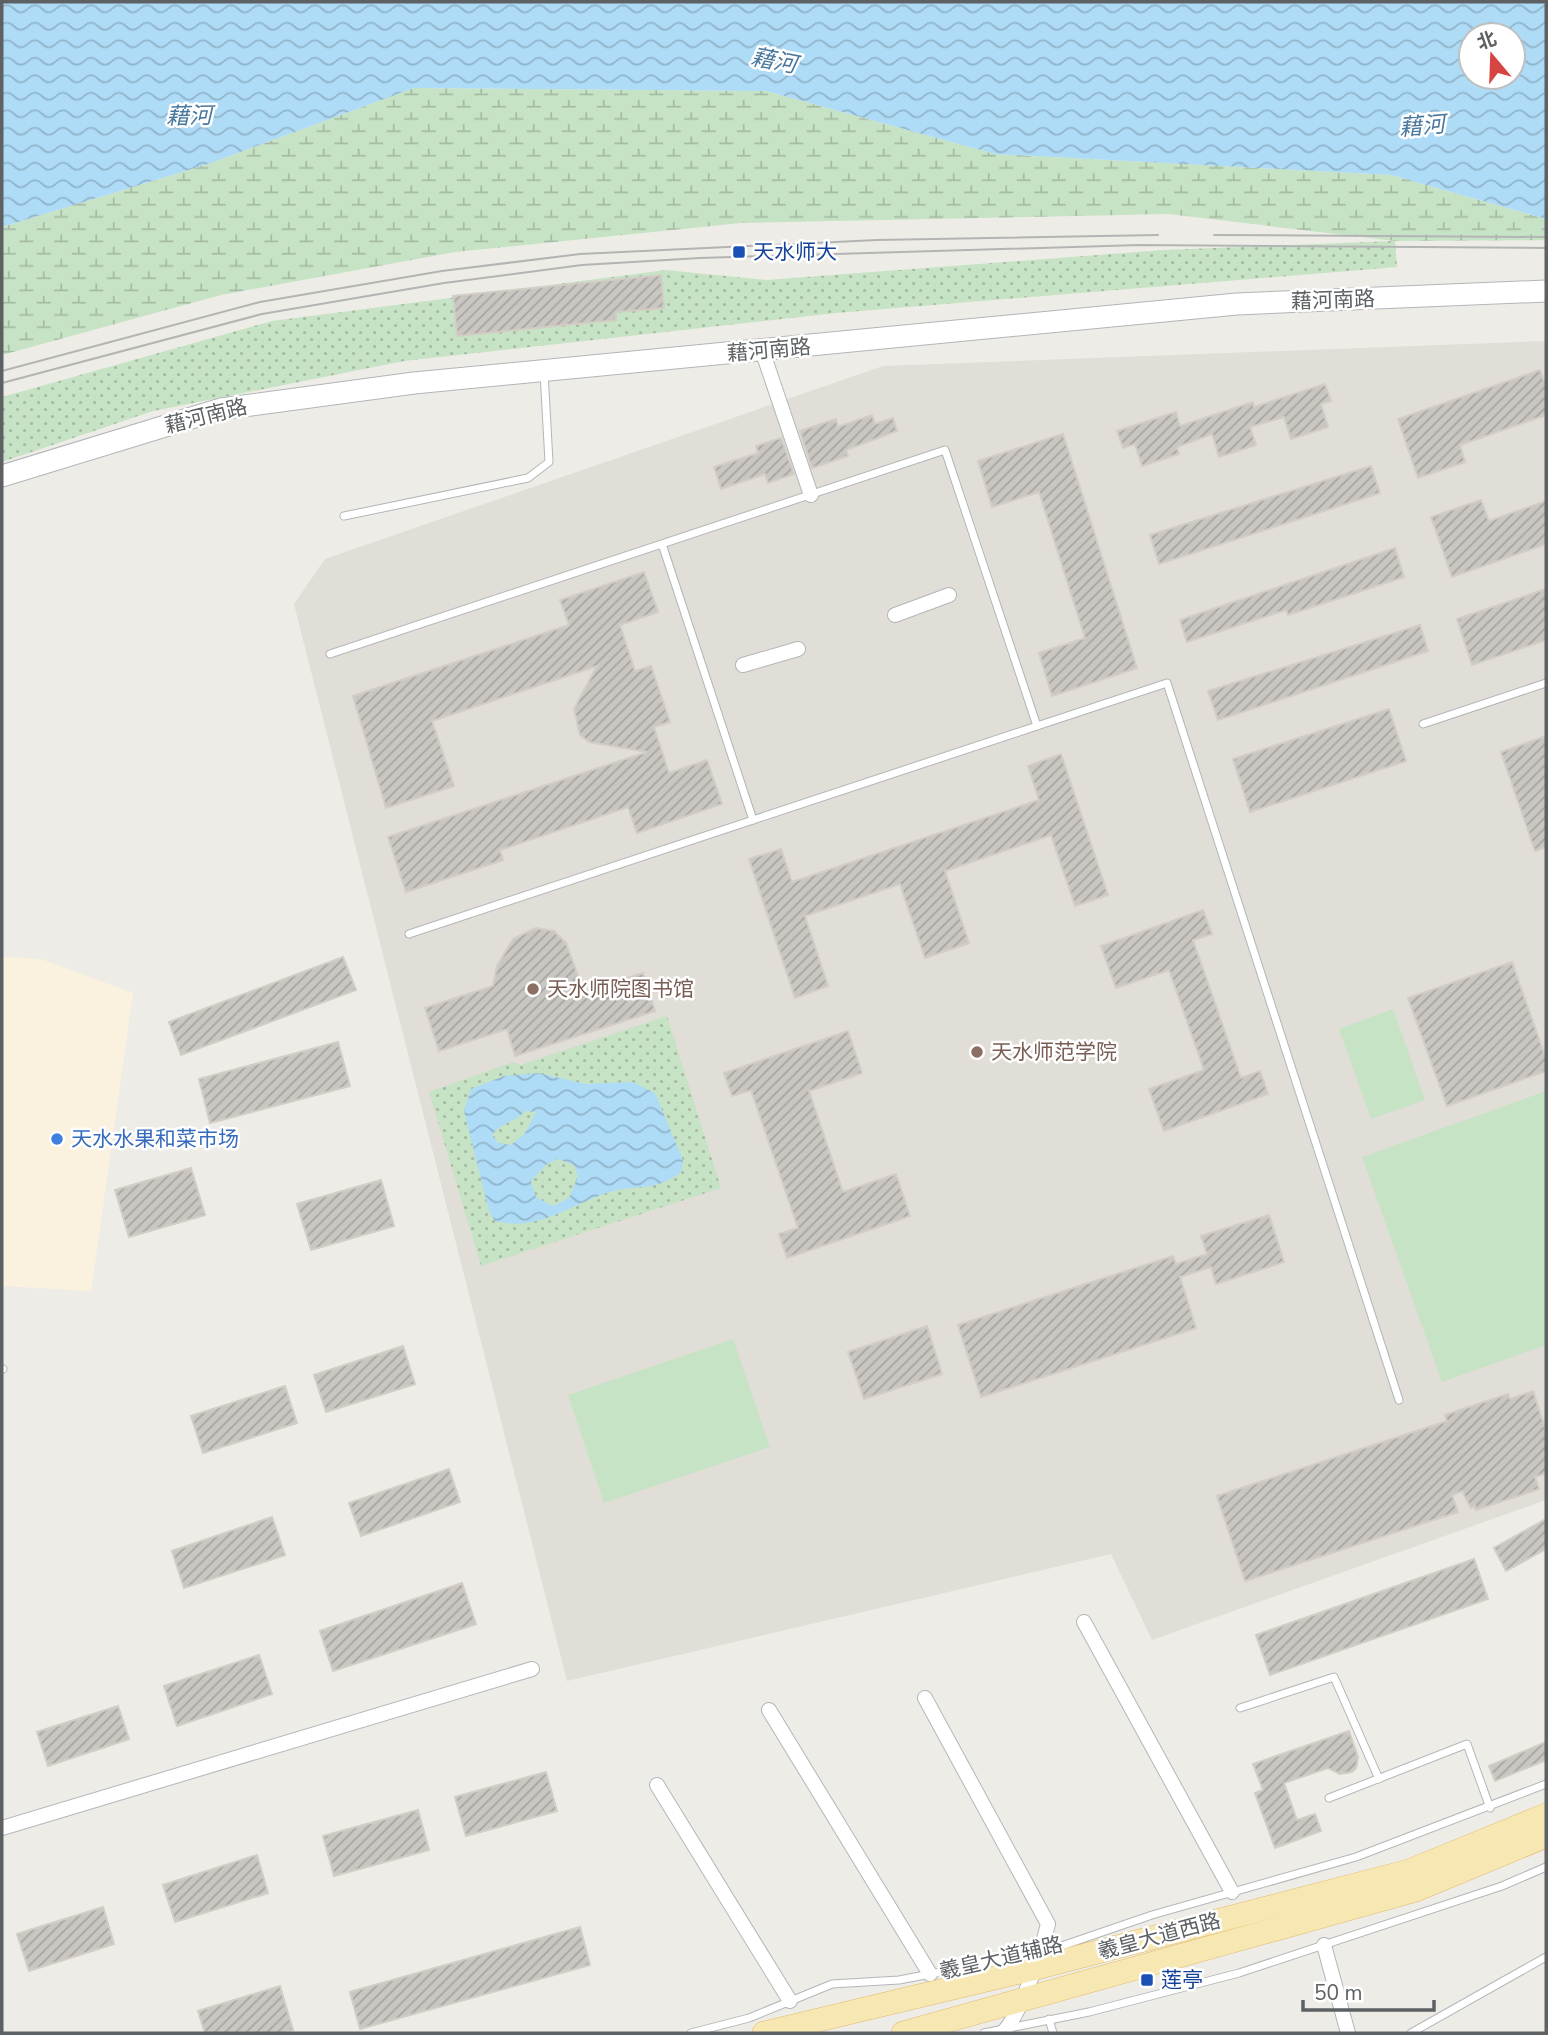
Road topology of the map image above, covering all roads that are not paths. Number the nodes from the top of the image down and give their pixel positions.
1 (1546, 290) edge
2 (762, 350) junction
3 (544, 371) junction
4 (2, 477) edge
5 (811, 495) junction
6 (344, 516) dead end
7 (662, 544) junction
8 (949, 595) dead end
9 (895, 615) dead end
10 (798, 649) dead end
11 (330, 654) dead end
12 (743, 665) dead end
13 (1546, 683) edge
14 (1423, 724) dead end
15 (1037, 726) junction
16 (753, 820) junction
17 (410, 934) dead end
18 (1399, 1400) dead end
19 (1084, 1622) dead end
20 (532, 1670) dead end
21 (925, 1698) dead end
22 (1240, 1708) dead end
23 (769, 1710) dead end
24 (1379, 1779) junction
25 (1546, 1784) edge
26 (657, 1785) dead end
27 (1329, 1798) dead end
28 (1490, 1808) junction
29 (1546, 1815) edge
30 (2, 1828) edge
31 (1546, 1836) edge
32 (1546, 1867) edge
33 (1232, 1892) junction
34 (1324, 1945) junction
35 (1546, 1957) edge
36 (1037, 1961) junction
37 (930, 1975) junction
38 (790, 2001) junction
39 (1022, 2002) junction
40 (1049, 2020) junction
41 (1006, 2030) edge
42 (691, 2033) edge
43 (764, 2033) edge
44 (902, 2033) edge
45 (984, 2033) edge
46 (1053, 2033) edge
47 (1348, 2033) edge
48 (1411, 2033) edge

1 - 2 main road, 藉河南路
2 - 3 main road, 藉河南路
2 - 5 street
3 - 4 main road, 藉河南路
3 - 6 lane
5 - 7 lane
5 - 15 lane
7 - 11 lane
7 - 16 lane
8 - 9 street
10 - 12 street
13 - 14 lane
15 - 16 lane
15 - 18 lane
16 - 17 lane
19 - 33 street
20 - 30 street
21 - 36 street
22 - 24 lane
23 - 37 street
24 - 27 lane
24 - 28 lane
25 - 28 lane, 羲皇大道辅路
26 - 38 street
28 - 33 lane, 羲皇大道辅路
29 - 36 main road, 羲皇大道西路
31 - 39 main road, 羲皇大道西路
32 - 34 lane
33 - 36 lane, 羲皇大道辅路
34 - 40 lane
34 - 47 street
35 - 48 lane
36 - 37 lane, 羲皇大道辅路
36 - 39 street
36 - 43 main road, 羲皇大道西路
37 - 38 lane, 羲皇大道辅路
38 - 42 lane, 羲皇大道辅路
39 - 41 street
39 - 44 main road, 羲皇大道西路
40 - 41 lane
40 - 46 lane
41 - 45 lane

